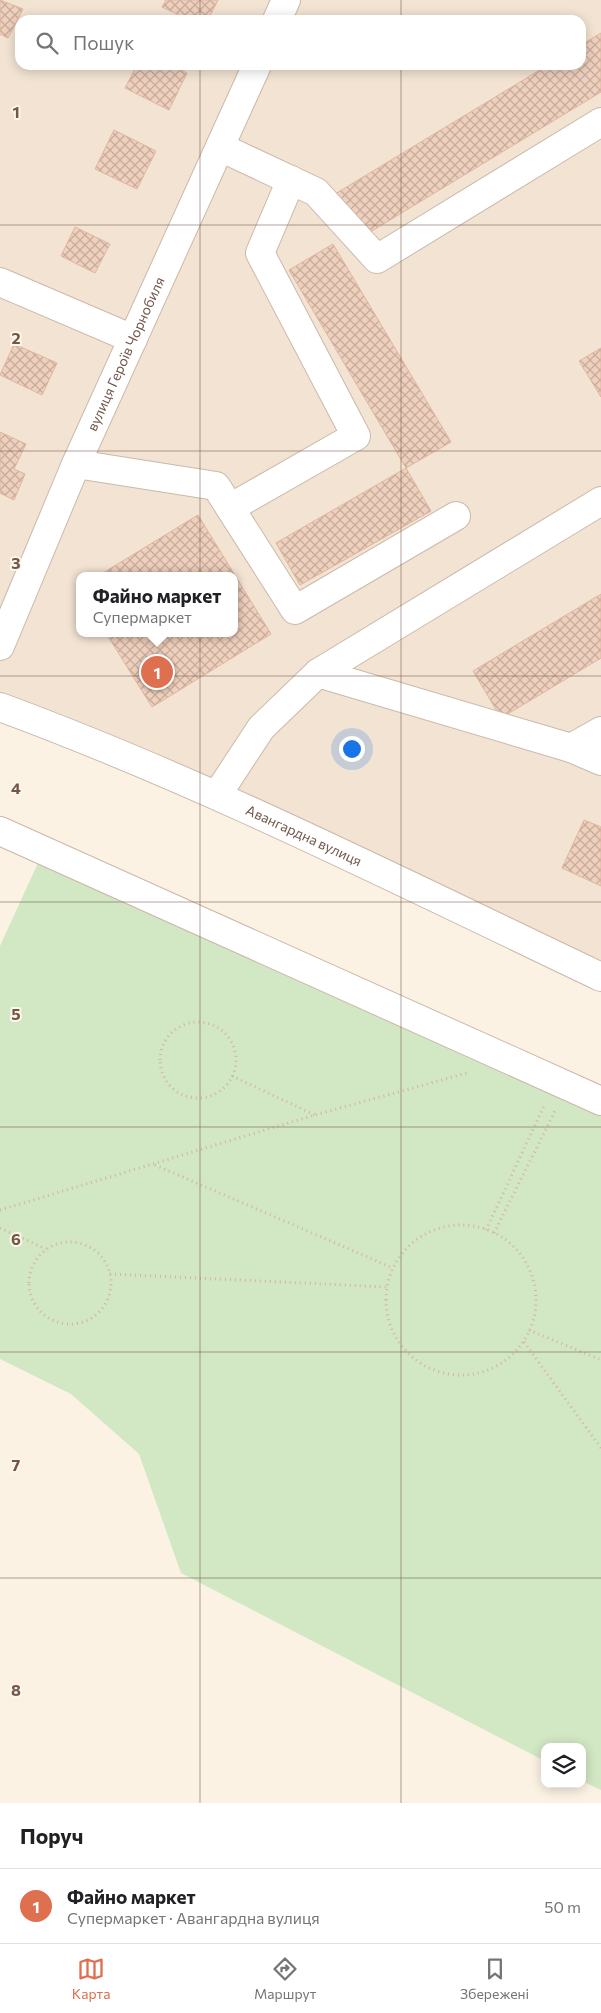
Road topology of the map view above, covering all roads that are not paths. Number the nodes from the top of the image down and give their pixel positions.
1 (286, 0) edge
2 (279, 15) edge
3 (255, 70) edge
4 (601, 122) edge
5 (220, 147) junction
6 (291, 180) junction
7 (0, 282) edge
8 (133, 339) junction
9 (76, 464) junction
10 (601, 501) edge
11 (230, 508) junction
12 (456, 516) dead end
13 (0, 646) edge
14 (318, 673) junction
15 (0, 707) edge
16 (601, 730) edge
17 (571, 748) junction
18 (601, 761) edge
19 (217, 795) junction
20 (0, 831) edge
21 (601, 977) edge
22 (601, 1101) edge

1 - 2 street
3 - 5 street, вулиця Героїв Чорнобиля
4 - 6 street
5 - 6 street
5 - 8 street, вулиця Героїв Чорнобиля
6 - 11 street
7 - 8 street
8 - 9 street, вулиця Героїв Чорнобиля
9 - 11 street
9 - 13 street, вулиця Героїв Чорнобиля
10 - 14 street
11 - 12 street
14 - 17 street
14 - 19 street
15 - 19 street, Авангардна вулиця
16 - 17 street
17 - 18 street
19 - 21 street, Авангардна вулиця
20 - 22 street

